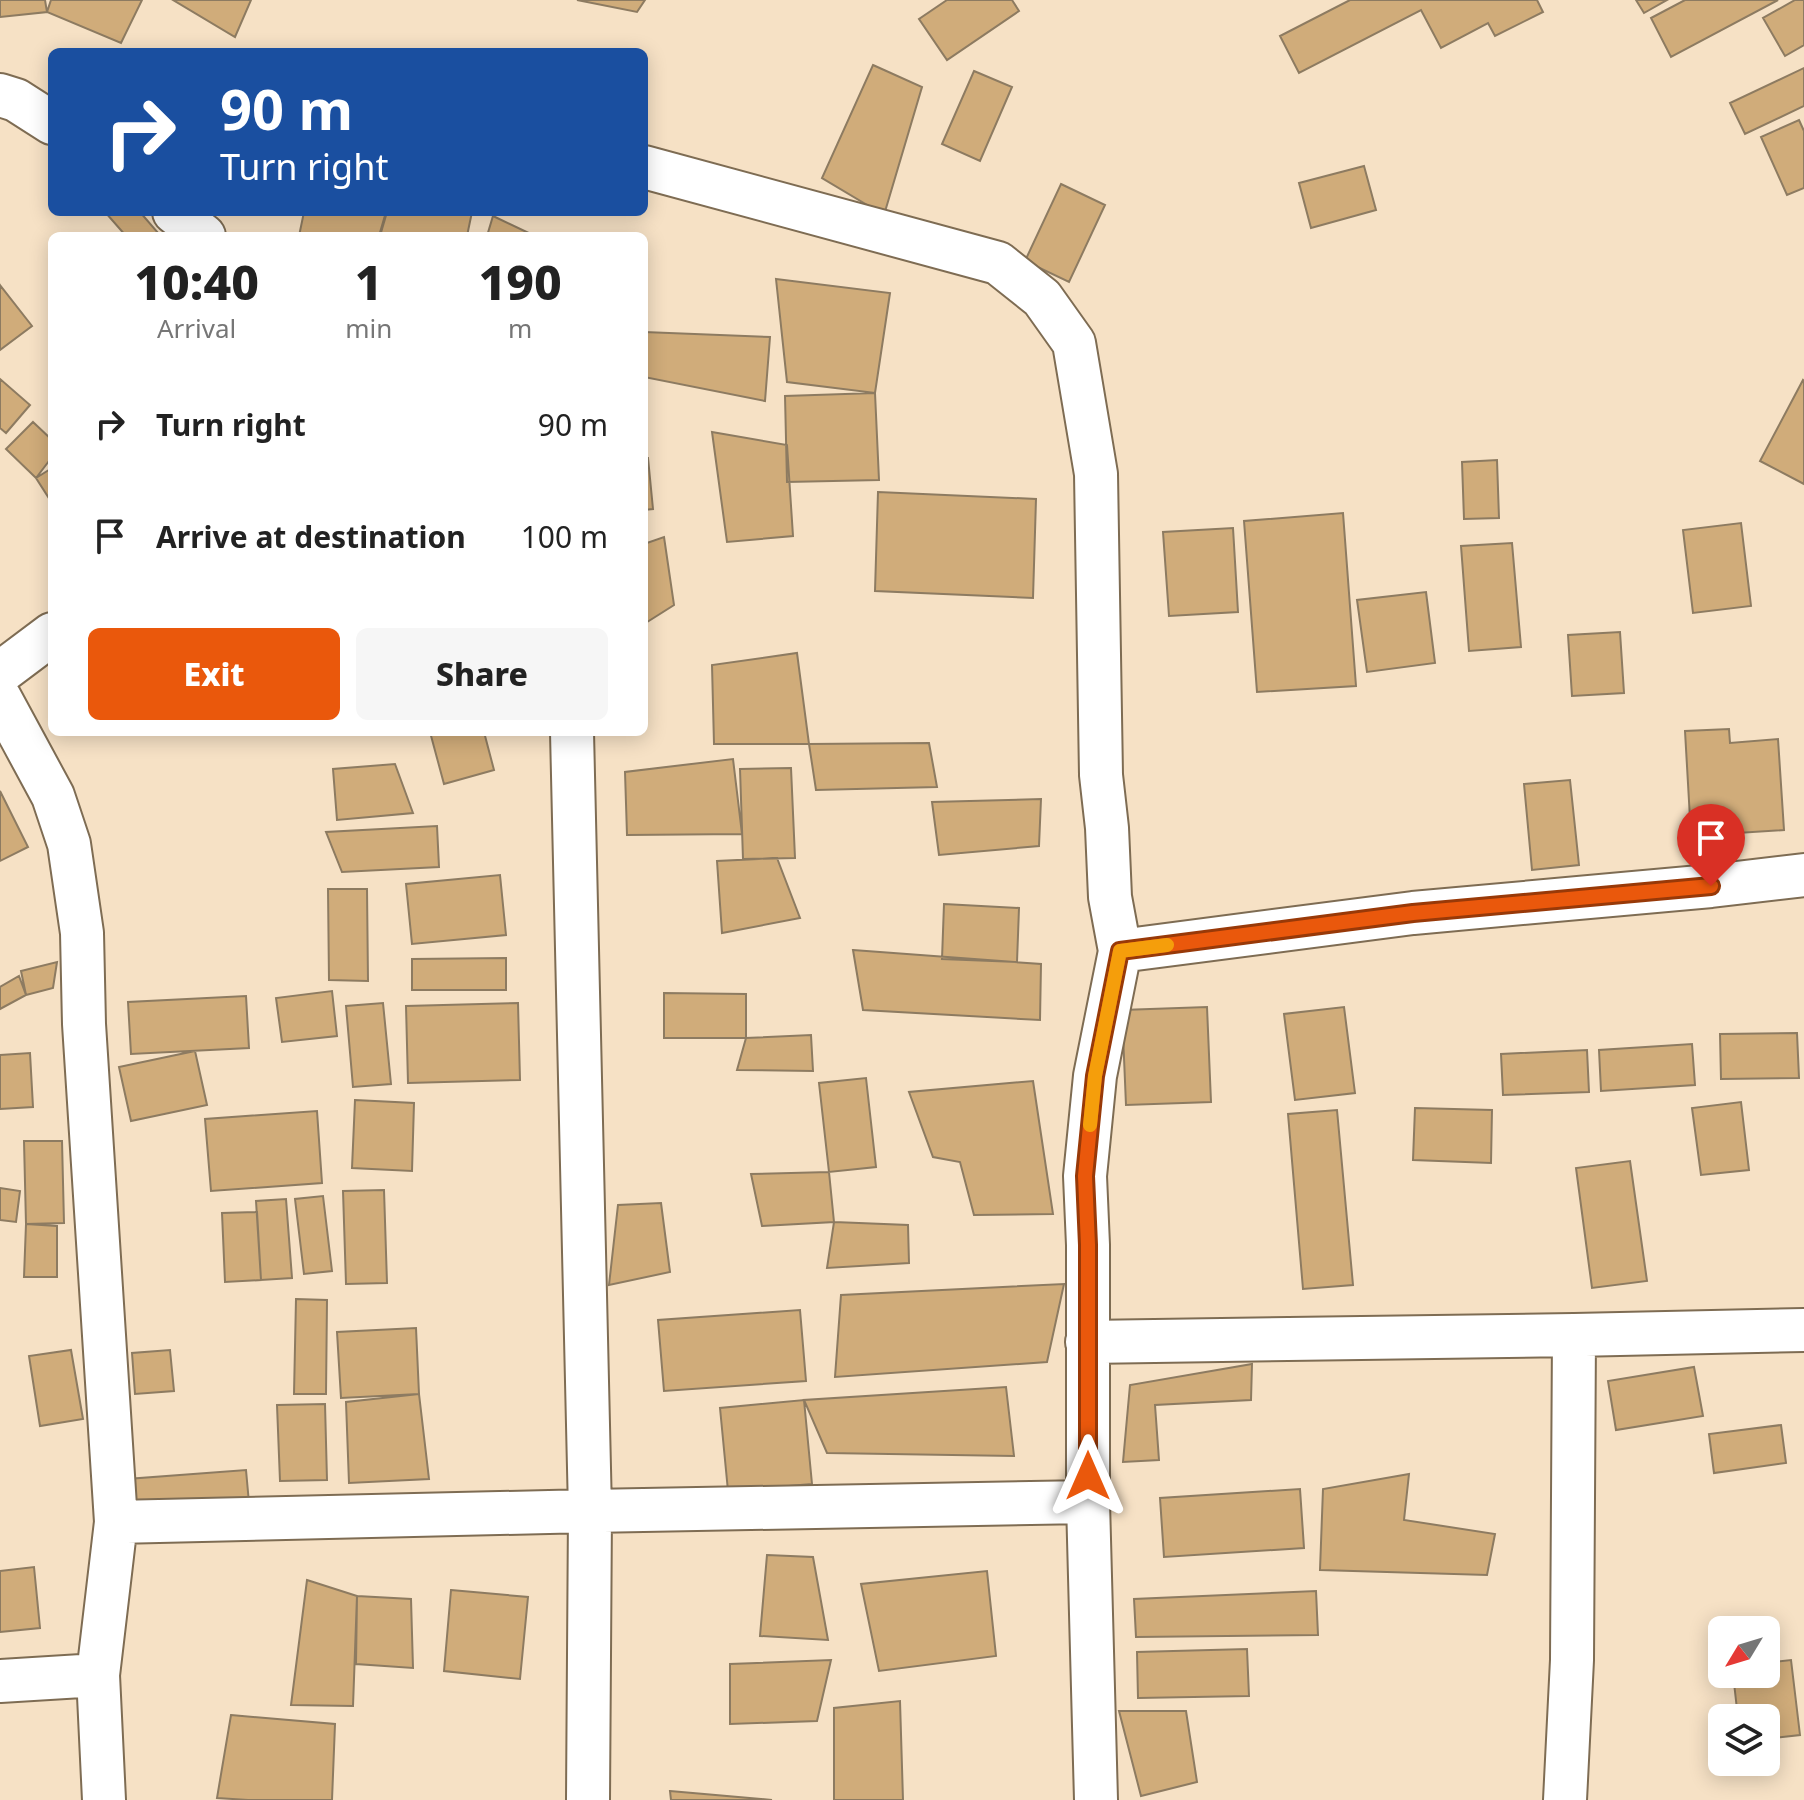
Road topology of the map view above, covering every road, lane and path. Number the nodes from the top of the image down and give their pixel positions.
1 (23, 94) edge
2 (48, 119) edge
3 (648, 168) edge
4 (179, 216) edge
5 (199, 232) edge
6 (48, 637) edge
7 (0, 673) edge
8 (0, 698) edge
9 (572, 736) edge
10 (1804, 875) edge
11 (1120, 951) junction
12 (1804, 1330) edge
13 (1574, 1335) junction
14 (1087, 1342) junction
15 (1088, 1502) junction
16 (590, 1511) junction
17 (116, 1522) junction
18 (98, 1675) junction
19 (0, 1681) edge
20 (104, 1800) edge
21 (588, 1800) edge
22 (1096, 1800) edge
23 (1565, 1800) edge

1 - 2 street
3 - 11 street
4 - 5 street
6 - 7 street
8 - 17 street
9 - 16 street
10 - 11 street
11 - 14 street
12 - 13 street
13 - 14 street
13 - 23 street
14 - 15 street
15 - 16 street
15 - 22 street
16 - 17 street
16 - 21 street
17 - 18 street
18 - 19 street
18 - 20 street

